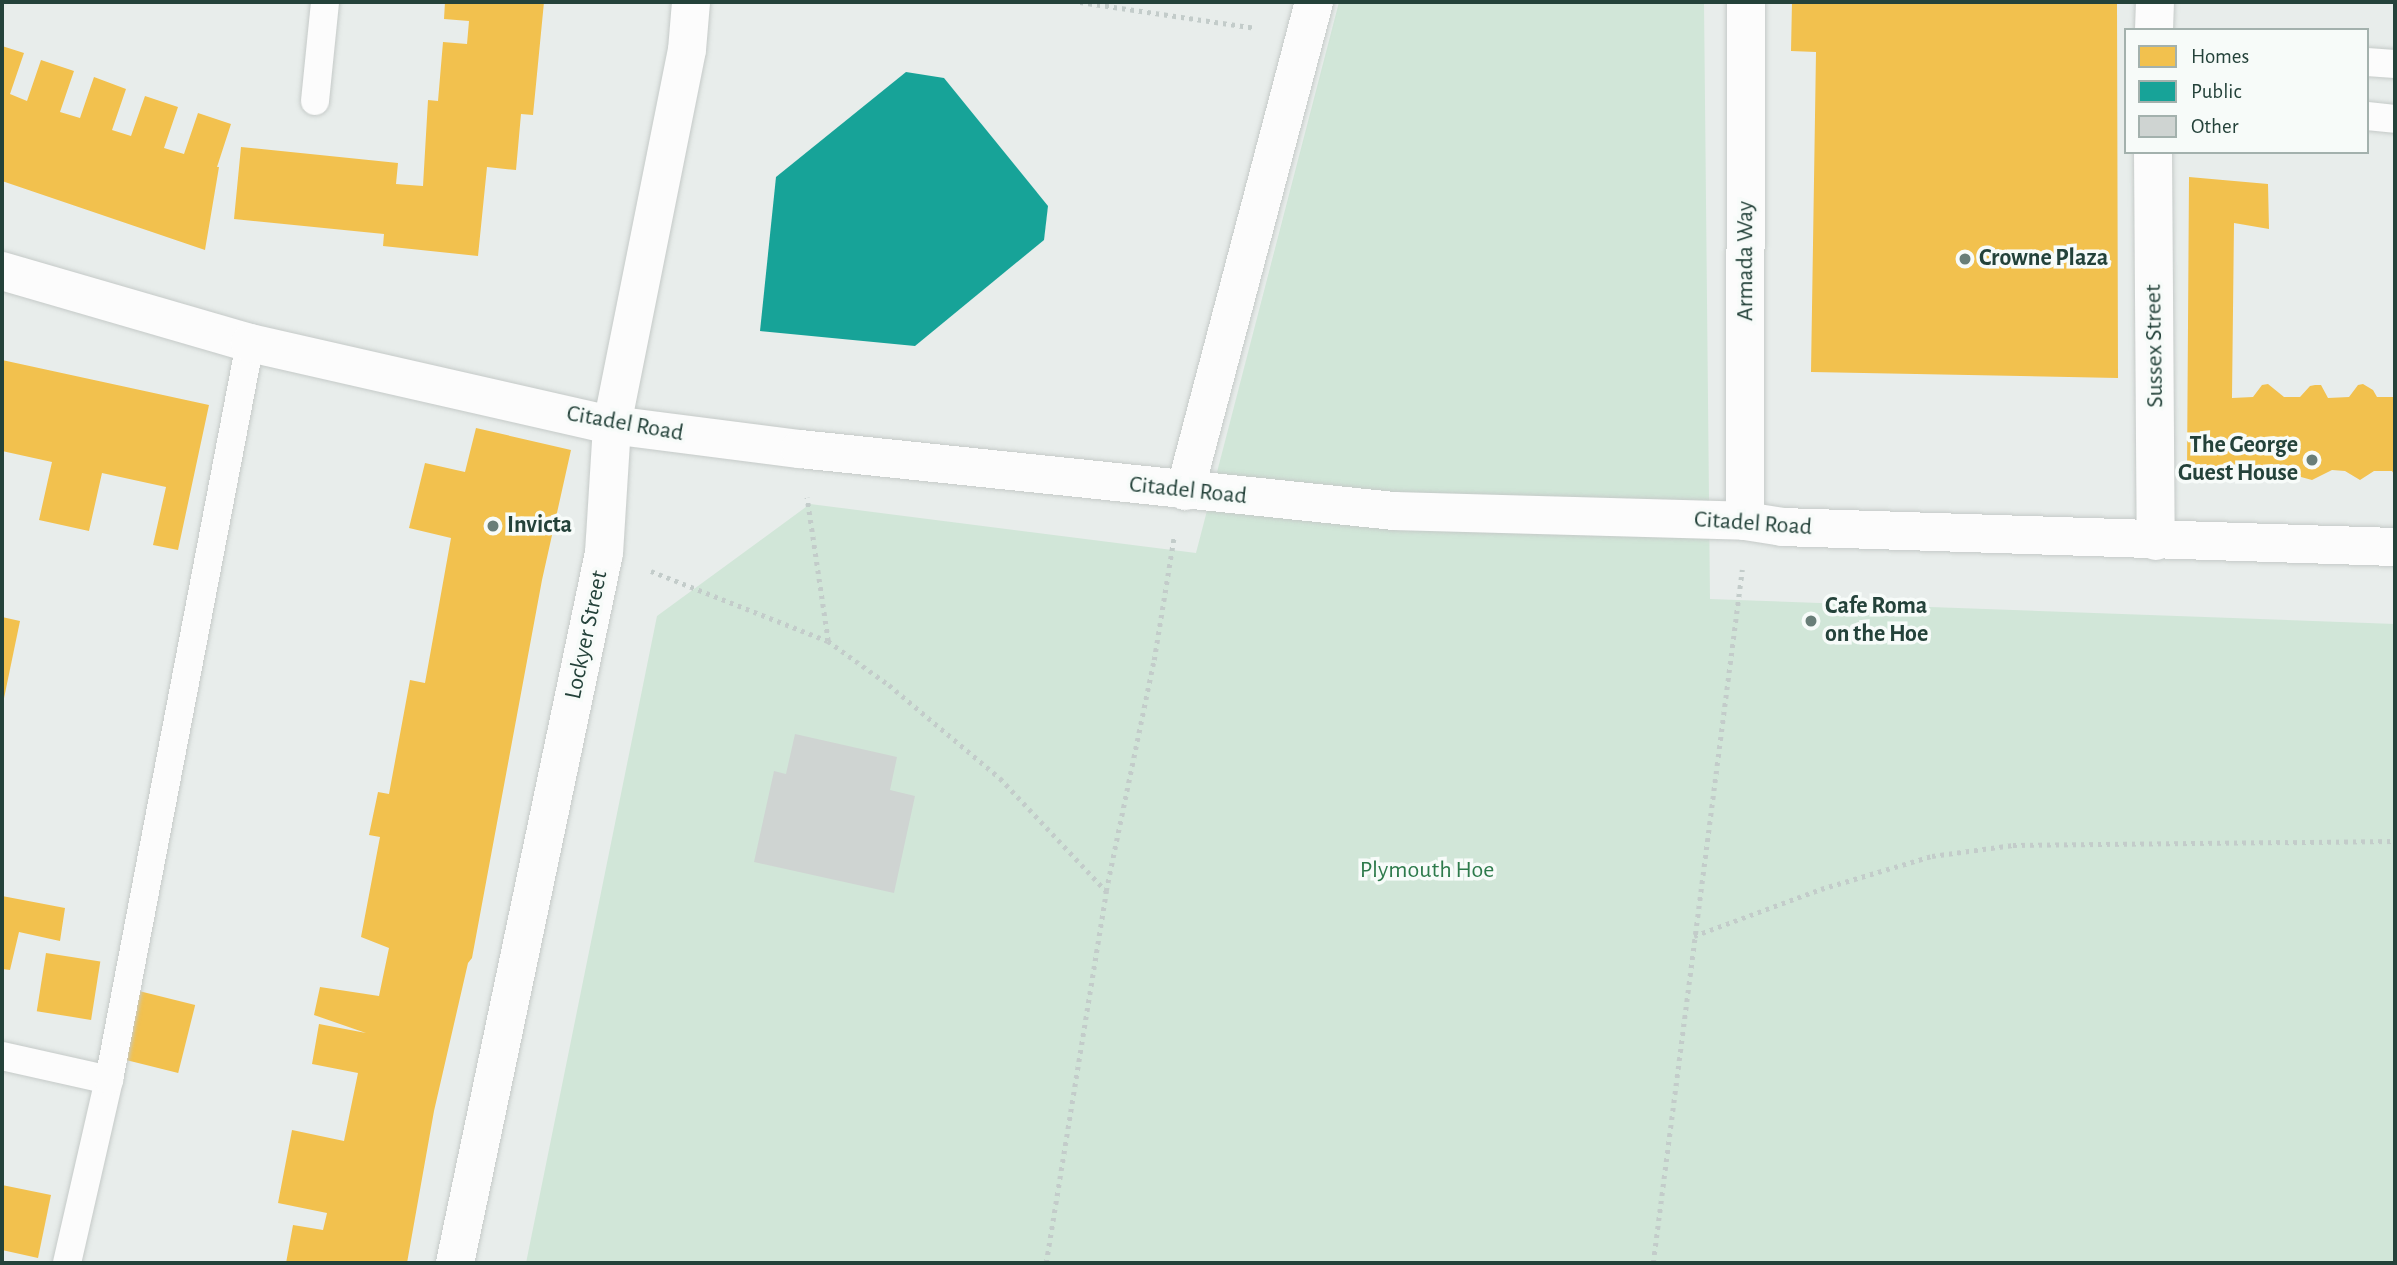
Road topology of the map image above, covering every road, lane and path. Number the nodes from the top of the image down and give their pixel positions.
1 (325, 2) edge
2 (691, 2) edge
3 (1080, 2) edge
4 (1314, 2) edge
5 (1746, 2) edge
6 (2155, 2) edge
7 (2154, 28) edge
8 (1257, 38) dead end
9 (2369, 62) edge
10 (2395, 64) edge
11 (315, 101) dead end
12 (2369, 116) edge
13 (2395, 119) edge
14 (2153, 154) edge
15 (2, 271) edge
16 (250, 343) junction
17 (612, 425) junction
18 (800, 449) junction
19 (1185, 491) junction
20 (1745, 521) junction
21 (1174, 532) dead end
22 (2156, 541) junction
23 (2395, 547) edge
24 (604, 553) junction
25 (1742, 567) dead end
26 (828, 641) junction
27 (2395, 841) edge
28 (1106, 891) junction
29 (1694, 936) junction
30 (2, 1056) edge
31 (110, 1080) junction
32 (67, 1263) edge
33 (455, 1263) edge
34 (1046, 1263) edge
35 (1653, 1263) edge

1 - 11 lane
2 - 17 street, Lockyer Street
3 - 8 path
4 - 19 street
5 - 20 street, Armada Way
6 - 7 street
9 - 10 lane
12 - 13 lane
14 - 22 street, Sussex Street
15 - 16 street, Citadel Road
16 - 17 street, Citadel Road
16 - 31 lane
17 - 18 street, Citadel Road
17 - 24 street, Lockyer Street
18 - 19 street, Citadel Road
18 - 26 path
19 - 20 street, Citadel Road
20 - 22 street, Citadel Road
21 - 28 path
22 - 23 street, Citadel Road
24 - 26 path
24 - 33 street, Lockyer Street
25 - 29 path
26 - 28 path
27 - 29 path
28 - 34 path
29 - 35 path
30 - 31 lane
31 - 32 lane

